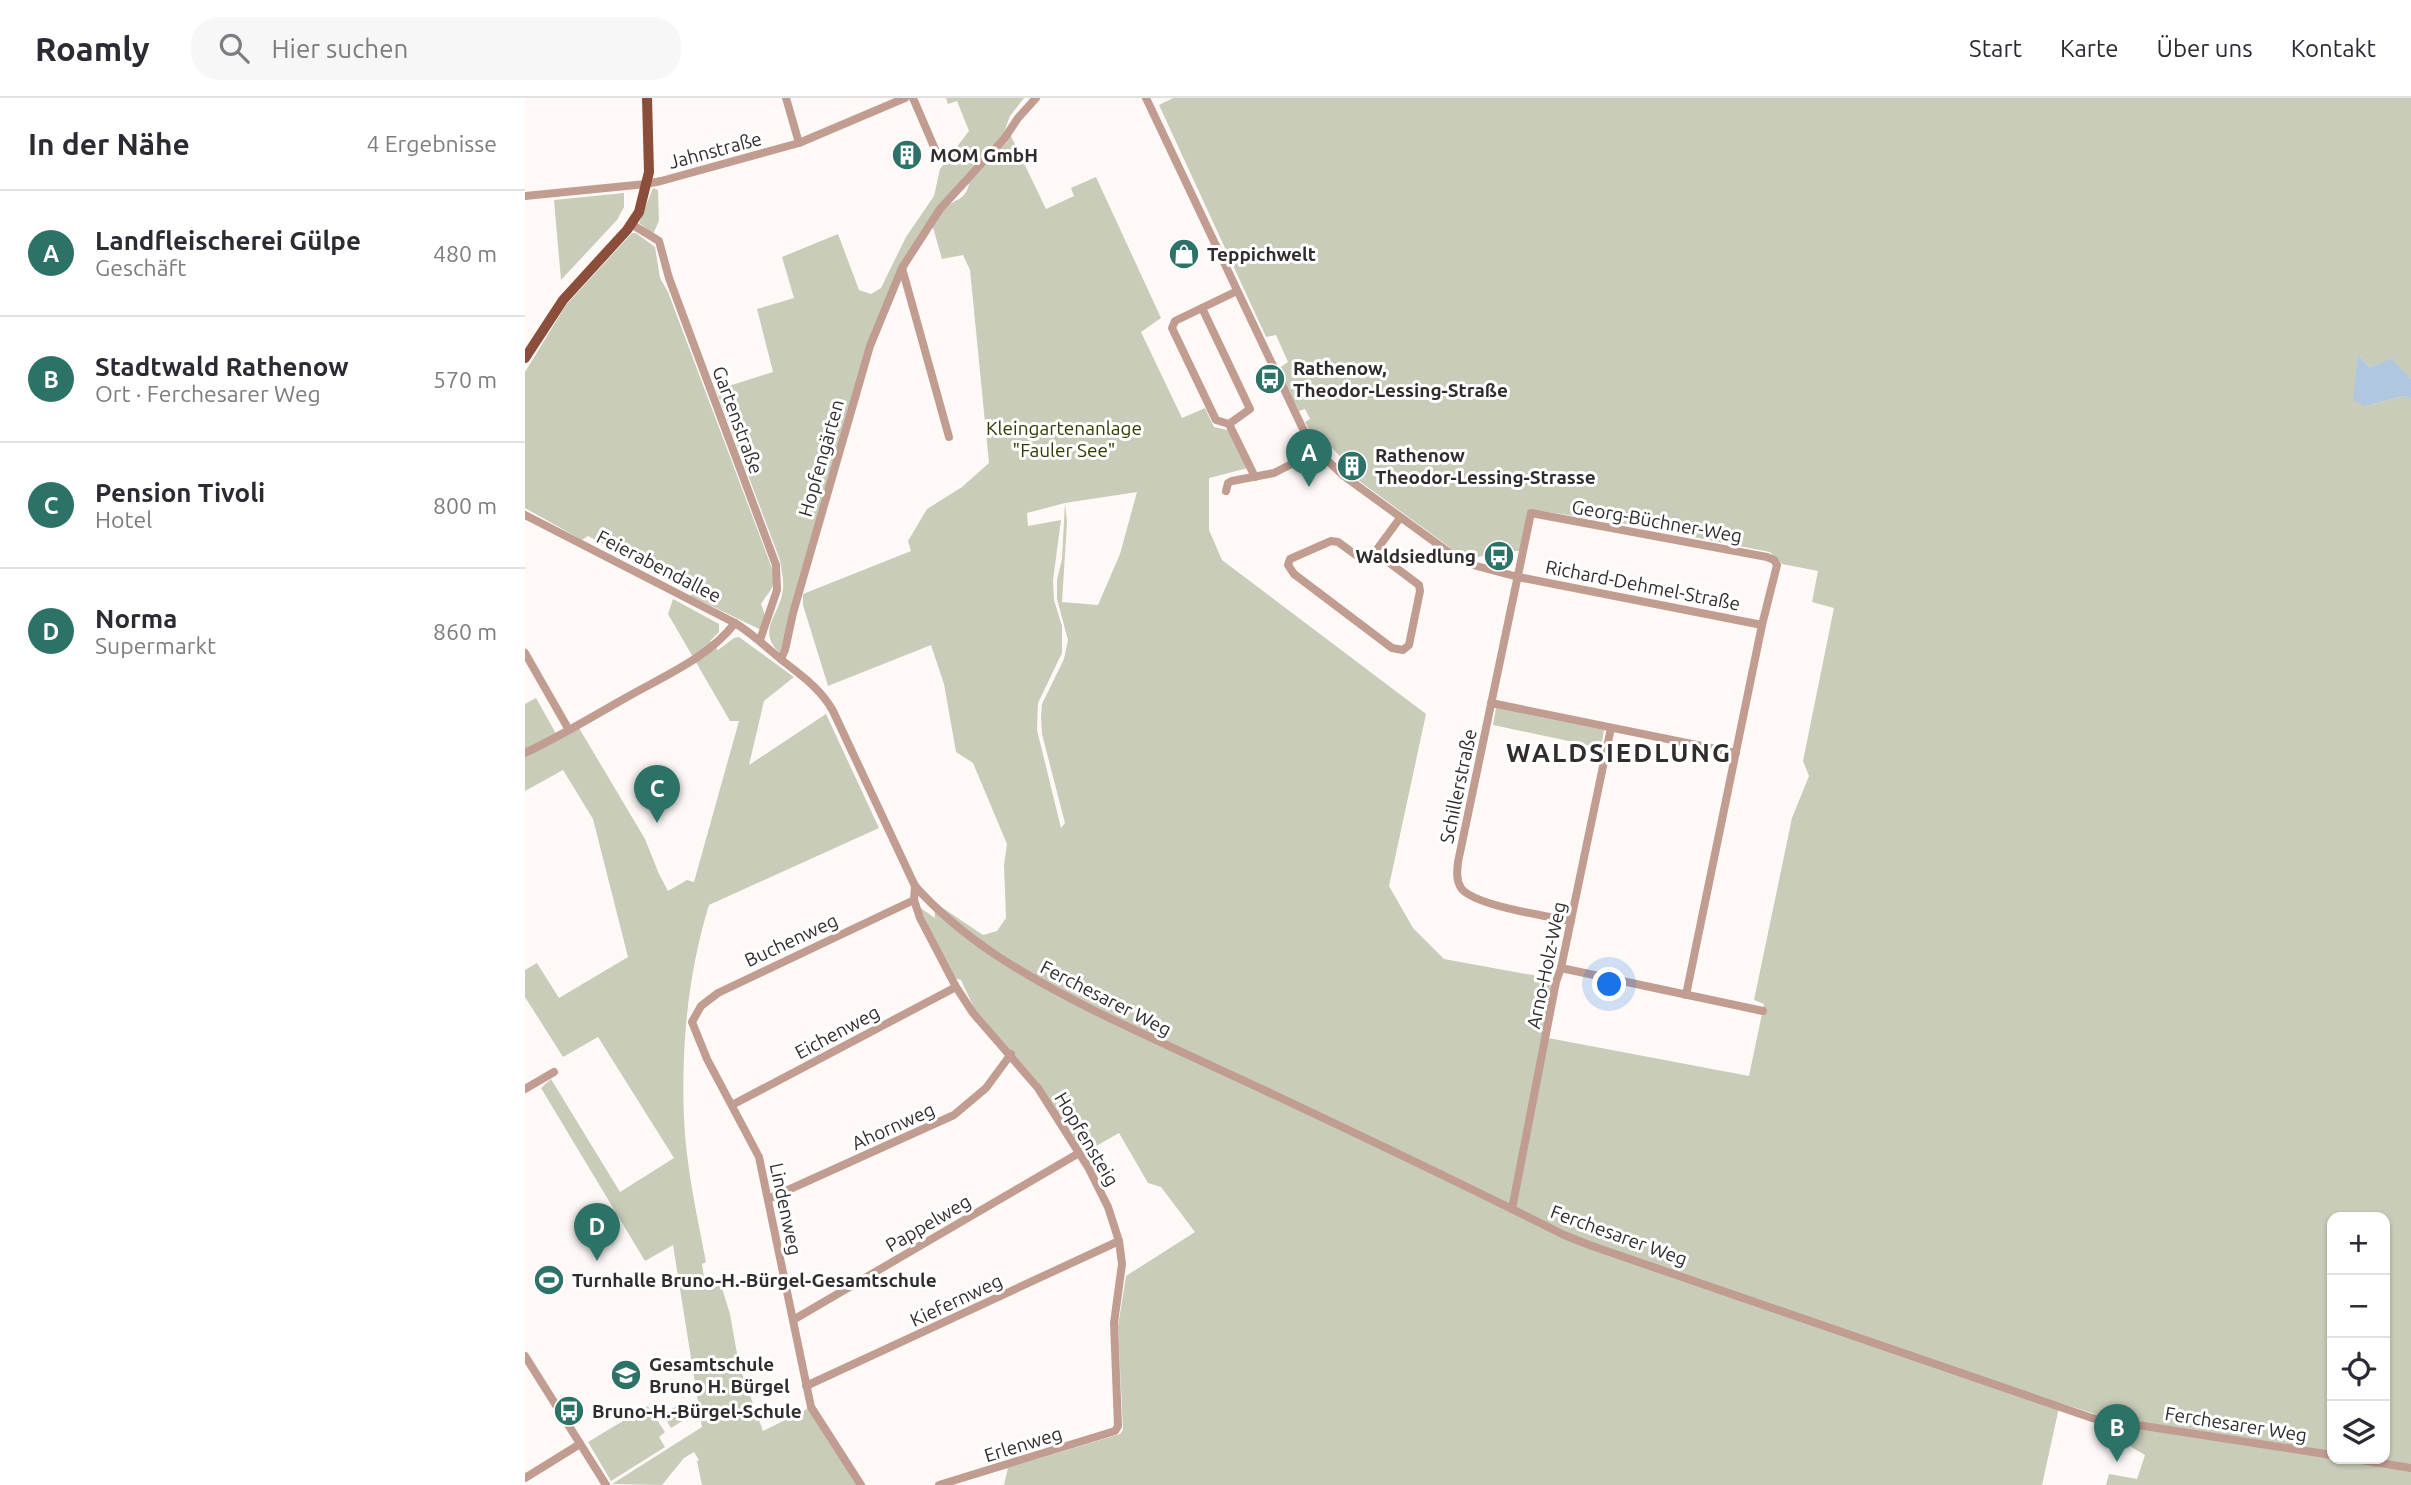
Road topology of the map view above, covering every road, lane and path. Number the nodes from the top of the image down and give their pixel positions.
1 (647, 98) edge
2 (786, 98) edge
3 (905, 98) edge
4 (913, 98) edge
5 (1036, 98) edge
6 (1146, 98) edge
7 (799, 143) junction
8 (937, 156) dead end
9 (646, 184) junction
10 (525, 196) edge
11 (631, 224) junction
12 (902, 268) junction
13 (1237, 291) junction
14 (1202, 308) junction
15 (525, 358) edge
16 (1229, 424) junction
17 (949, 438) dead end
18 (1317, 451) junction
19 (1255, 477) junction
20 (1226, 491) dead end
21 (525, 515) edge
22 (1400, 518) junction
23 (1374, 552) junction
24 (1518, 577) junction
25 (735, 623) junction
26 (1762, 625) junction
27 (760, 640) junction
28 (525, 653) edge
29 (777, 656) junction
30 (1491, 703) junction
31 (1611, 727) junction
32 (569, 730) junction
33 (525, 753) edge
34 (1736, 753) junction
35 (915, 886) junction
36 (914, 900) junction
37 (1571, 921) junction
38 (1562, 968) junction
39 (955, 987) junction
40 (1686, 995) junction
41 (1763, 1011) dead end
42 (692, 1022) joint
43 (1011, 1055) junction
44 (554, 1072) dead end
45 (525, 1089) edge
46 (732, 1105) junction
47 (1079, 1153) junction
48 (768, 1199) junction
49 (1512, 1209) junction
50 (1119, 1241) junction
51 (793, 1320) junction
52 (525, 1356) edge
53 (806, 1386) junction
54 (1115, 1432) joint
55 (580, 1444) junction
56 (2327, 1454) edge
57 (2386, 1464) edge
58 (2411, 1468) edge
59 (525, 1478) edge
60 (606, 1485) edge
61 (862, 1485) edge
62 (939, 1485) edge

1 - 9 main road
2 - 7 street
3 - 7 street, Jahnstraße
4 - 8 street
5 - 12 street, Hopfengärten
6 - 13 street, Richard-Dehmel-Straße
7 - 9 street, Jahnstraße
9 - 10 street, Jahnstraße
9 - 11 main road
11 - 15 main road
11 - 27 street, Gartenstraße
12 - 17 street
12 - 29 street, Hopfengärten
13 - 14 street
13 - 18 street, Richard-Dehmel-Straße
14 - 16 street
14 - 16 street
16 - 19 street
18 - 19 street
18 - 22 street, Richard-Dehmel-Straße
19 - 20 street
21 - 25 street, Feierabendallee
22 - 23 street
22 - 24 street, Richard-Dehmel-Straße
23 - 23 street
24 - 26 street, Richard-Dehmel-Straße
24 - 26 street, Georg-Büchner-Weg
24 - 30 street, Schillerstraße
25 - 27 street, Feierabendallee
25 - 32 street
26 - 34 street
27 - 29 street, Feierabendallee
28 - 32 street
29 - 35 street, Ferchesarer Weg
30 - 31 street
30 - 37 street, Schillerstraße
31 - 34 street
31 - 37 street, Arno-Holz-Weg
32 - 33 street
34 - 40 street
35 - 36 street, Ferchesarer Weg
35 - 49 street, Ferchesarer Weg
36 - 39 street, Hopfensteig
36 - 42 street, Buchenweg
37 - 38 street, Arno-Holz-Weg
38 - 40 street
38 - 49 street, Arno-Holz-Weg
39 - 43 street, Hopfensteig
39 - 46 street, Eichenweg
40 - 41 street
42 - 46 street, Lindenweg
43 - 47 street, Hopfensteig
43 - 48 street, Ahornweg
44 - 45 street
46 - 48 street, Lindenweg
47 - 50 street, Hopfensteig
47 - 51 street, Pappelweg
48 - 51 street, Lindenweg
49 - 56 street, Ferchesarer Weg
50 - 53 street, Kiefernweg
50 - 54 street, Hopfensteig
51 - 53 street, Lindenweg
52 - 55 street
53 - 61 street, Lindenweg
54 - 62 street, Erlenweg
55 - 59 street
55 - 60 street
57 - 58 street

